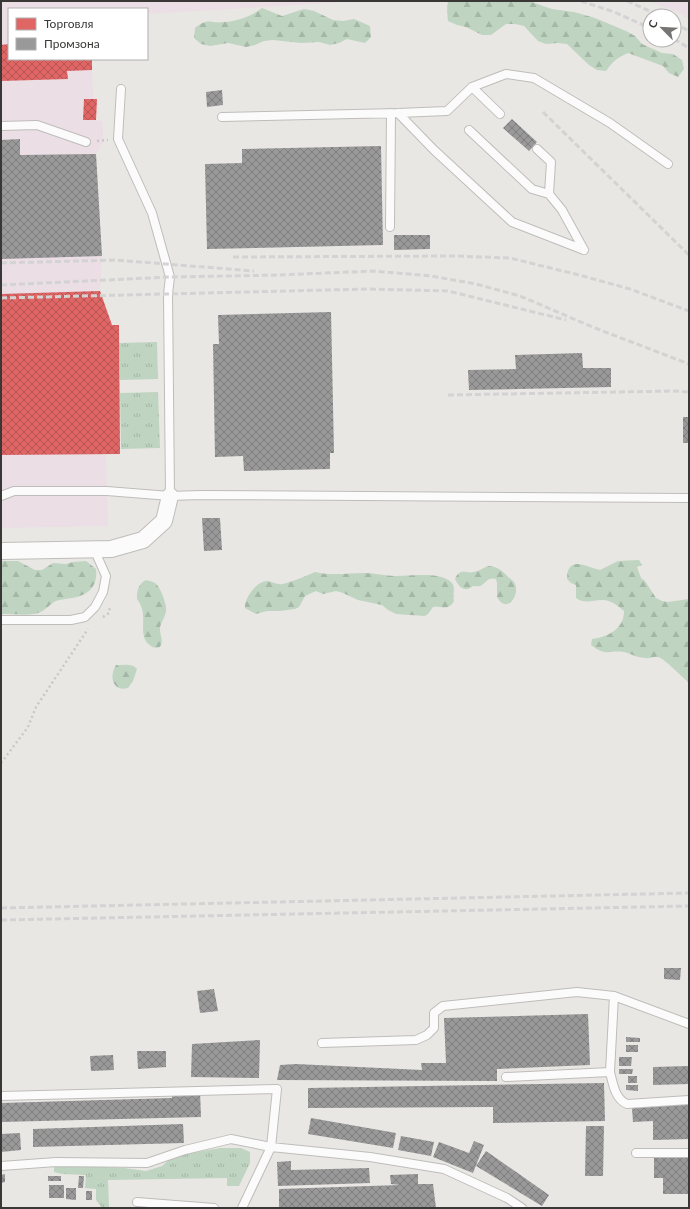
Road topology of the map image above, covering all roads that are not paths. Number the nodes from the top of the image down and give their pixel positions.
1 (472, 87) junction
2 (121, 90) dead end
3 (395, 113) junction
4 (500, 114) dead end
5 (222, 117) dead end
6 (1, 126) edge
7 (469, 130) dead end
8 (86, 142) road end
9 (537, 149) dead end
10 (668, 164) dead end
11 (549, 194) junction
12 (390, 227) dead end
13 (1, 496) edge
14 (170, 496) junction
15 (689, 498) edge
16 (94, 549) junction
17 (1, 551) edge
18 (1, 620) edge
19 (614, 996) junction
20 (689, 1024) edge
21 (322, 1043) dead end
22 (610, 1072) junction
23 (506, 1077) dead end
24 (1, 1096) edge
25 (689, 1100) edge
26 (271, 1147) junction
27 (636, 1153) dead end
28 (689, 1153) edge
29 (1, 1166) edge
30 (137, 1202) dead end
31 (214, 1208) edge
32 (242, 1208) edge
33 (522, 1208) edge

1 - 3 lane
1 - 4 lane
1 - 10 lane
2 - 14 lane
3 - 5 lane
3 - 11 lane
3 - 12 lane
6 - 8 lane
7 - 11 lane
9 - 11 lane
13 - 14 lane
14 - 15 lane
14 - 16 street
16 - 17 street
16 - 18 lane
19 - 20 lane
19 - 21 lane
19 - 22 lane
22 - 23 lane
22 - 25 lane
24 - 26 lane
26 - 29 lane
26 - 32 lane
26 - 33 lane
27 - 28 lane
30 - 31 lane

